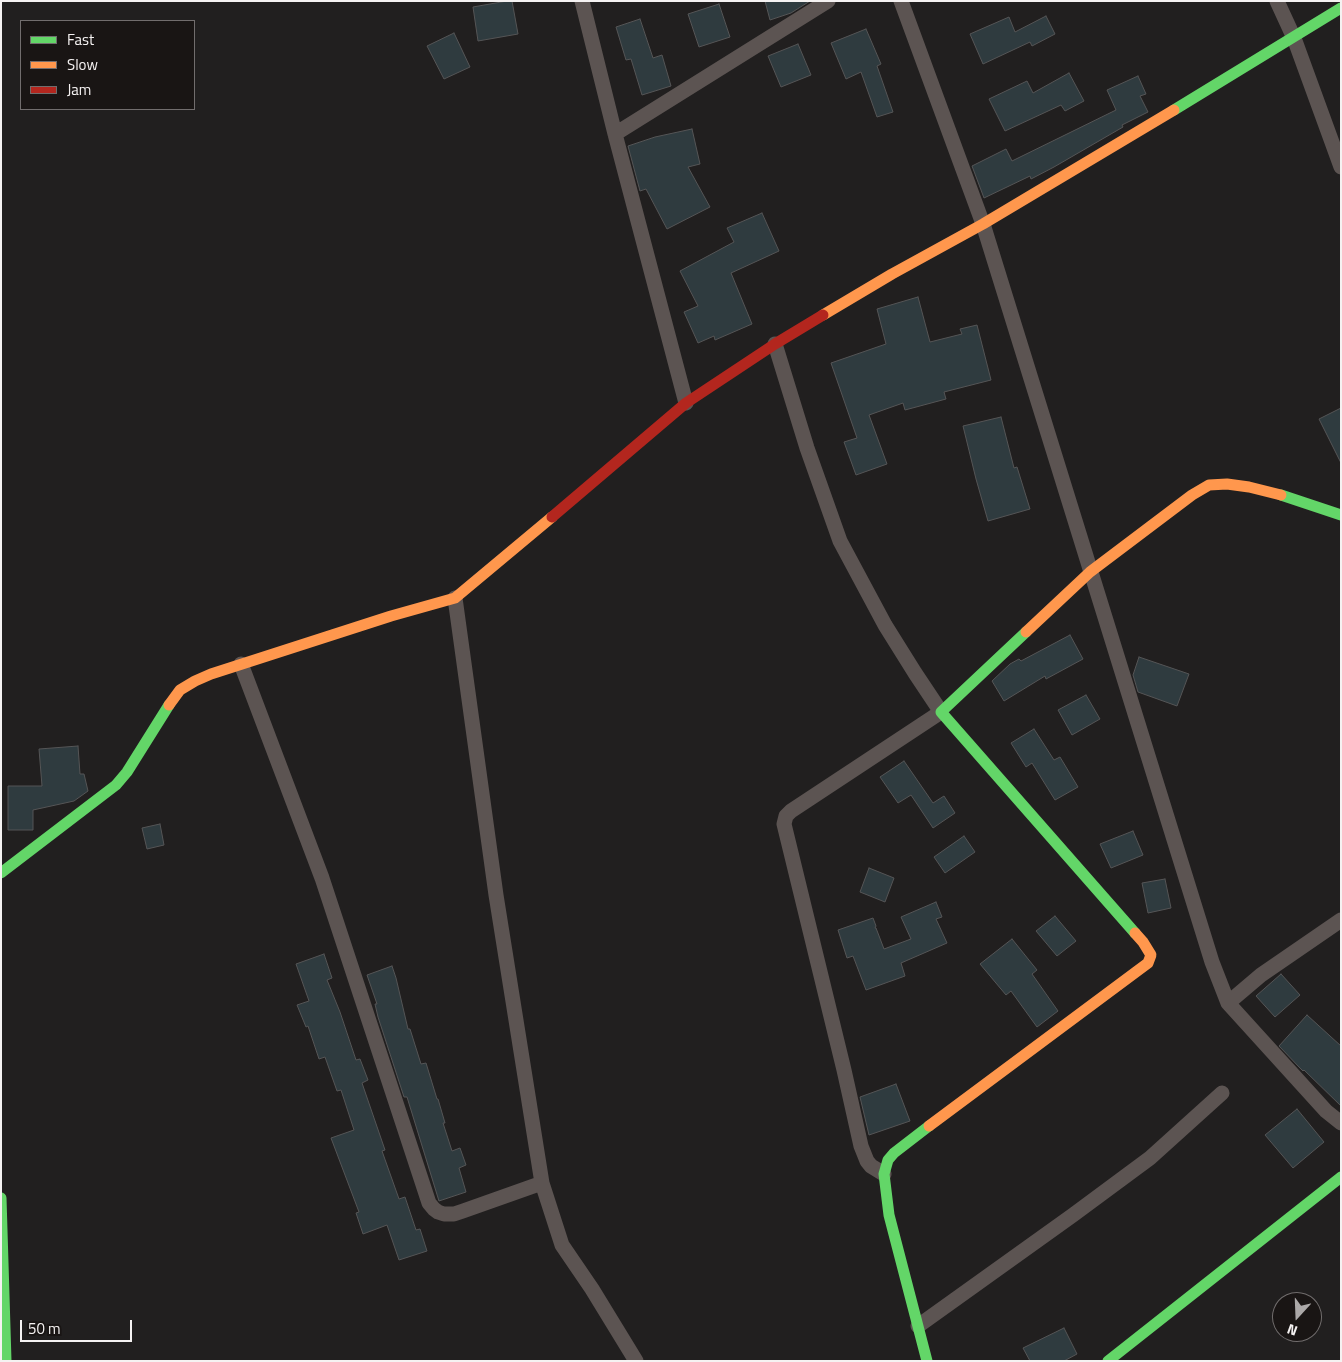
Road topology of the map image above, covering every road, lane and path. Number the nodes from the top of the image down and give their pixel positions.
1 (582, 1) edge
2 (828, 1) edge
3 (901, 1) edge
4 (1277, 1) edge
5 (1341, 8) edge
6 (1294, 38) junction
7 (615, 134) junction
8 (1341, 166) edge
9 (983, 224) junction
10 (775, 344) junction
11 (686, 404) junction
12 (1341, 515) edge
13 (1090, 572) junction
14 (455, 598) junction
15 (241, 664) junction
16 (942, 712) junction
17 (1, 873) edge
18 (1341, 920) edge
19 (1228, 1003) junction
20 (1222, 1093) dead end
21 (1341, 1123) edge
22 (884, 1174) junction
23 (1341, 1176) edge
24 (542, 1183) junction
25 (1, 1198) edge
26 (918, 1326) junction
27 (6, 1361) edge
28 (636, 1361) edge
29 (927, 1361) edge
30 (1108, 1361) edge

1 - 7 street
2 - 7 street
3 - 9 street
4 - 6 street
5 - 6 street
6 - 8 street
6 - 9 street
7 - 11 street
9 - 10 street
9 - 13 street
10 - 11 street
10 - 16 street
11 - 14 street
12 - 13 street
13 - 16 street
13 - 19 street
14 - 15 street
14 - 24 street
15 - 17 street
15 - 24 street
16 - 22 street
16 - 22 street
18 - 19 street
19 - 21 street
20 - 26 street
22 - 26 street
23 - 30 street
24 - 28 street
25 - 27 street
26 - 29 street

